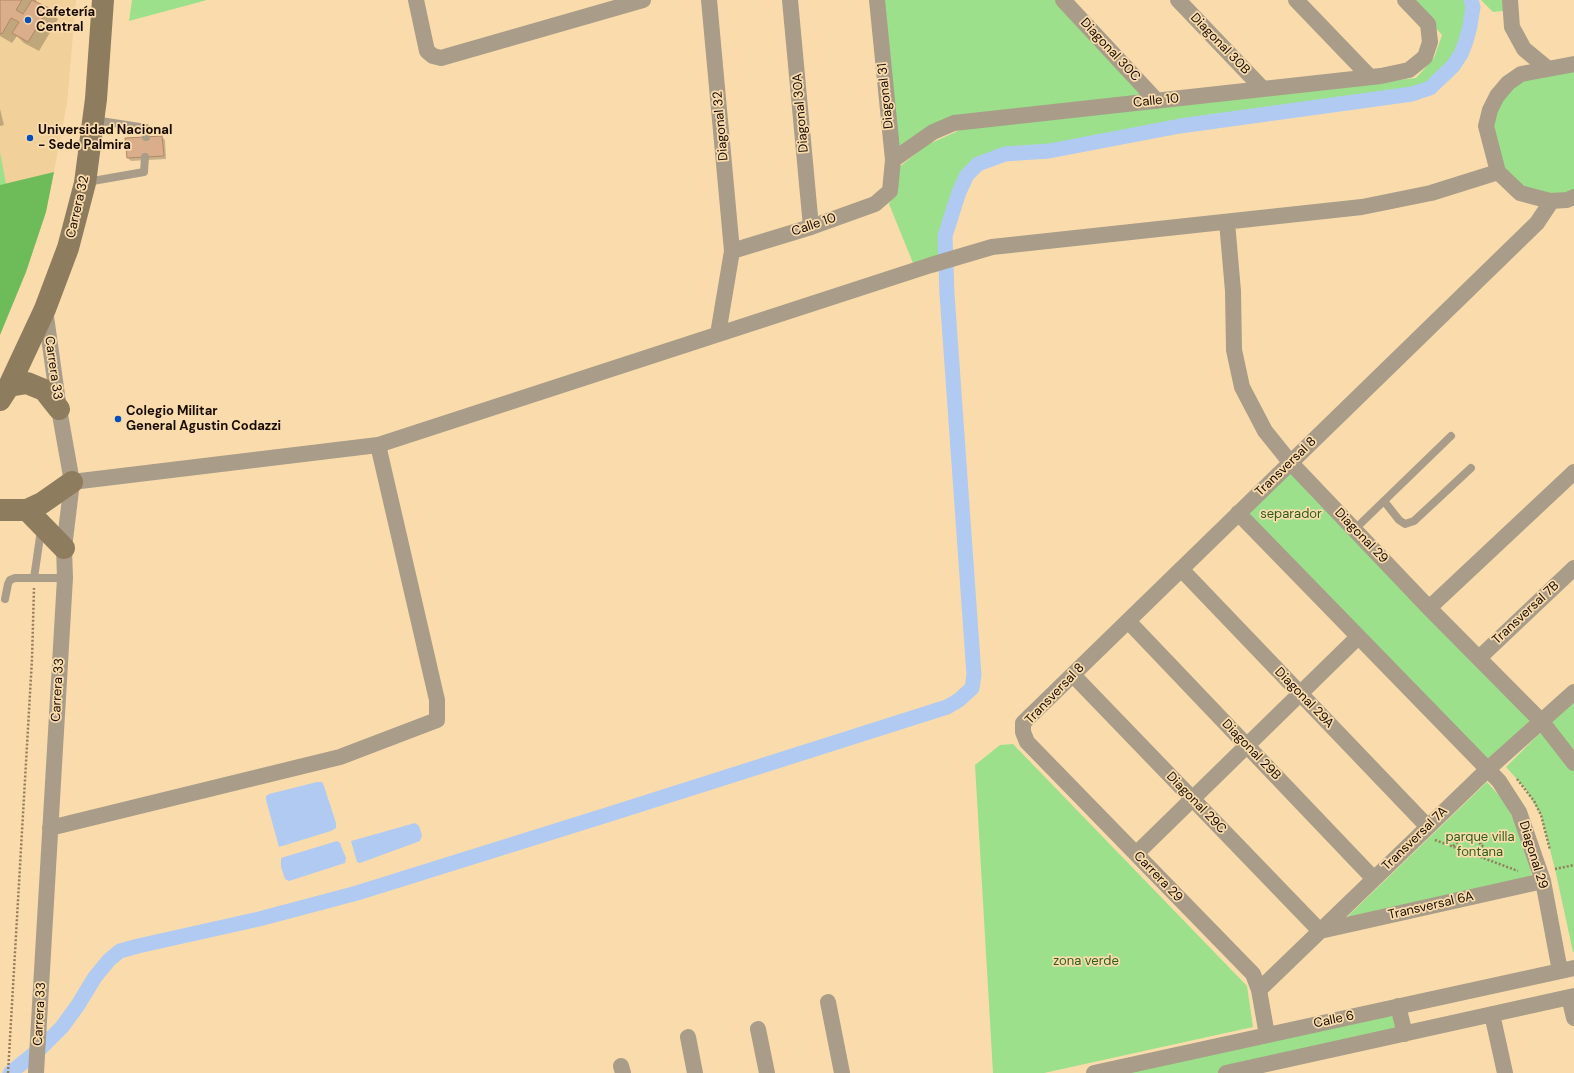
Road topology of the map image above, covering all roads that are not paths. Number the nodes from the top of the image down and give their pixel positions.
1 (103, 0) edge
2 (416, 0) edge
3 (643, 0) edge
4 (709, 0) edge
5 (790, 0) edge
6 (877, 0) edge
7 (1063, 0) edge
8 (1178, 0) edge
9 (1296, 0) edge
10 (1405, 0) edge
11 (1510, 0) edge
12 (1574, 64) edge
13 (1547, 68) junction
14 (1370, 77) junction
15 (1262, 89) junction
16 (1157, 101) junction
17 (93, 120) junction
18 (146, 137) dead end
19 (145, 157) dead end
20 (892, 160) junction
21 (1498, 172) junction
22 (84, 183) junction
23 (890, 191) joint
24 (1574, 197) edge
25 (1550, 201) junction
26 (1227, 222) junction
27 (811, 227) junction
28 (732, 251) junction
29 (45, 309) junction
30 (718, 334) junction
31 (5, 393) edge
32 (59, 409) junction
33 (1451, 436) dead end
34 (378, 445) junction
35 (1290, 462) junction
36 (1471, 468) dead end
37 (1574, 472) edge
38 (72, 482) junction
39 (1384, 501) junction
40 (0, 510) edge
41 (1238, 513) junction
42 (34, 518) junction
43 (1355, 529) junction
44 (64, 548) junction
45 (1574, 568) edge
46 (1181, 569) junction
47 (34, 578) junction
48 (64, 578) junction
49 (6, 599) dead end
50 (1429, 608) junction
51 (1128, 621) junction
52 (1358, 637) junction
53 (1479, 658) junction
54 (1073, 675) junction
55 (1574, 692) edge
56 (1300, 694) junction
57 (1542, 722) junction
58 (1023, 732) joint
59 (1246, 746) junction
60 (1574, 763) edge
61 (1487, 770) junction
62 (1192, 799) junction
63 (50, 828) junction
64 (1428, 832) junction
65 (1136, 854) junction
66 (1374, 879) junction
67 (1543, 881) junction
68 (1320, 931) junction
69 (1567, 969) edge
70 (1259, 990) junction
71 (1572, 997) edge
72 (828, 1002) dead end
73 (1398, 1006) junction
74 (1492, 1014) junction
75 (1574, 1018) edge
76 (758, 1029) dead end
77 (1405, 1034) junction
78 (1267, 1035) junction
79 (688, 1037) dead end
80 (36, 1068) edge
81 (1277, 1068) edge
82 (695, 1073) edge
83 (767, 1073) edge
84 (842, 1073) edge
85 (1094, 1073) edge
86 (1226, 1073) edge
87 (1505, 1073) edge

1 - 17 street, Carrera 32
2 - 3 street
4 - 28 street, Diagonal 32
5 - 27 street, Diagonal 30A
6 - 20 street, Diagonal 31
7 - 16 street, Diagonal 30C
8 - 15 street, Diagonal 30B
9 - 14 street
10 - 14 street, Calle 10
11 - 13 street
12 - 13 street
13 - 21 street
14 - 15 street, Calle 10
15 - 16 street, Calle 10
16 - 20 street, Calle 10
17 - 18 lane
17 - 22 street, Carrera 32
19 - 22 lane
20 - 23 street, Diagonal 31
21 - 25 street
21 - 26 street
22 - 29 street, Carrera 32
23 - 27 street, Calle 10
24 - 25 street
25 - 35 street, Transversal 8
26 - 30 street
26 - 35 street, Diagonal 29
27 - 28 street, Calle 10
28 - 30 street, Diagonal 32
29 - 31 street, Carrera 32
29 - 32 street, Carrera 33
30 - 34 street
31 - 32 street
32 - 38 street, Carrera 33
33 - 39 lane
34 - 38 street
34 - 63 street
35 - 41 street, Transversal 8
35 - 43 street, Diagonal 29
36 - 39 lane
37 - 50 street
38 - 42 street
38 - 44 street, Carrera 33
39 - 43 lane
40 - 42 street
41 - 46 street, Transversal 8
41 - 52 street, Diagonal 29
42 - 44 street
42 - 47 lane
43 - 50 street, Diagonal 29
44 - 48 street, Carrera 33
45 - 53 street, Transversal 7B
46 - 51 street, Transversal 8
46 - 56 street, Diagonal 29A
47 - 48 lane
47 - 49 lane
48 - 63 street, Carrera 33
50 - 53 street, Diagonal 29
51 - 54 street, Transversal 8
51 - 59 street, Diagonal 29B
52 - 56 street
52 - 61 street, Diagonal 29
53 - 57 street, Diagonal 29
54 - 58 street, Transversal 8
54 - 62 street, Diagonal 29C
55 - 57 street, Transversal 7A
56 - 59 street
56 - 64 street, Diagonal 29A
57 - 60 street, Diagonal 29
57 - 61 street, Transversal 7A
58 - 65 street, Carrera 29
59 - 62 street
59 - 66 street, Diagonal 29B
61 - 64 street, Transversal 7A
61 - 67 street, Diagonal 29
62 - 65 street
62 - 68 street, Diagonal 29C
63 - 80 street, Carrera 33
64 - 66 street, Transversal 7A
65 - 70 street, Carrera 29
66 - 68 street, Transversal 7A
67 - 68 street, Transversal 6A
67 - 69 street, Diagonal 29
68 - 70 street, Transversal 7A
69 - 73 street, Calle 6
70 - 78 street, Carrera 29
71 - 74 street
71 - 75 street
72 - 84 street
73 - 77 street
73 - 78 street, Calle 6
74 - 77 street
74 - 87 street
76 - 83 street
77 - 81 street
78 - 85 street, Calle 6
79 - 82 street
81 - 86 street

